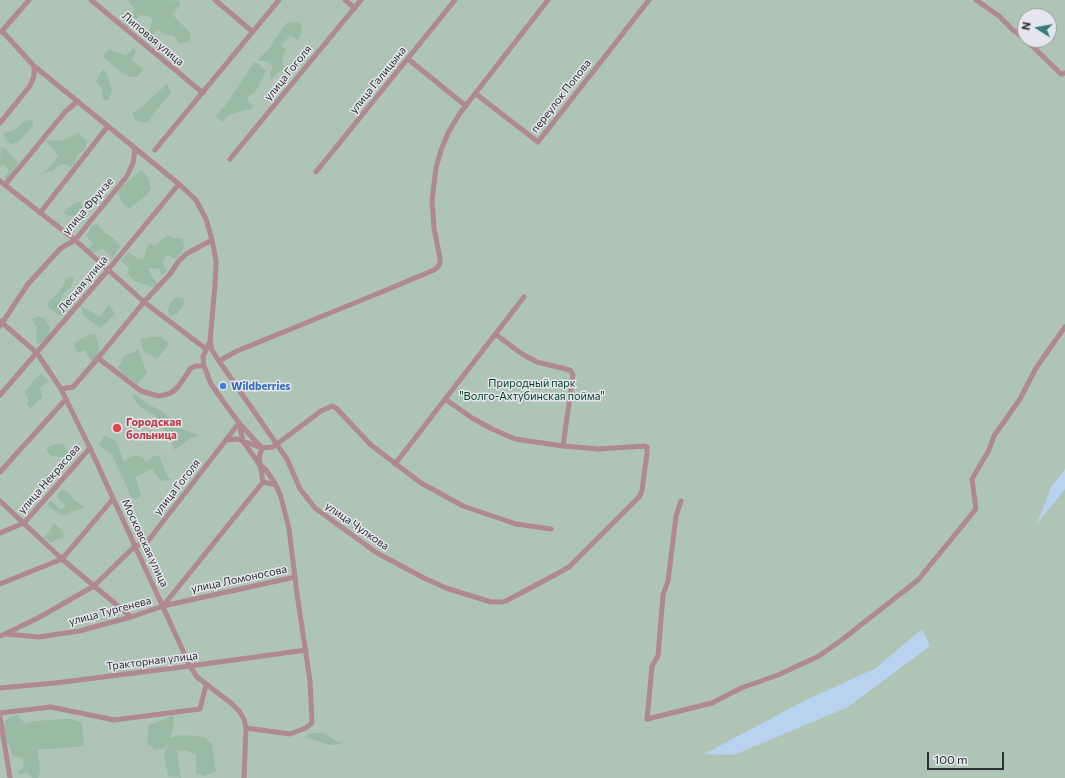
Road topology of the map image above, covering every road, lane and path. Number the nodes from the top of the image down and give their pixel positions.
1 (29, 0) edge
2 (91, 0) edge
3 (215, 0) edge
4 (279, 0) edge
5 (345, 0) edge
6 (361, 0) edge
7 (455, 0) edge
8 (548, 0) edge
9 (649, 0) edge
10 (976, 0) edge
11 (355, 8) junction
12 (1, 32) edge
13 (253, 32) junction
14 (1017, 33) edge
15 (1034, 48) edge
16 (408, 59) junction
17 (34, 66) junction
18 (1065, 73) edge
19 (203, 93) junction
20 (476, 94) junction
21 (78, 100) junction
22 (466, 106) junction
23 (0, 123) edge
24 (108, 126) junction
25 (135, 149) junction
26 (155, 150) dead end
27 (230, 159) dead end
28 (316, 172) dead end
29 (0, 181) edge
30 (179, 184) junction
31 (5, 185) junction
32 (40, 213) junction
33 (74, 240) junction
34 (212, 240) junction
35 (108, 270) junction
36 (524, 297) dead end
37 (144, 302) junction
38 (1, 324) edge
39 (1065, 327) edge
40 (495, 334) junction
41 (210, 342) junction
42 (206, 349) junction
43 (37, 353) junction
44 (98, 358) junction
45 (219, 360) junction
46 (204, 366) junction
47 (61, 389) junction
48 (0, 395) edge
49 (66, 399) junction
50 (445, 399) junction
51 (239, 423) junction
52 (226, 440) junction
53 (243, 441) junction
54 (277, 443) junction
55 (563, 446) junction
56 (90, 448) junction
57 (262, 448) junction
58 (259, 464) junction
59 (395, 464) junction
60 (0, 472) edge
61 (263, 482) junction
62 (276, 485) junction
63 (113, 499) junction
64 (0, 501) edge
65 (681, 501) dead end
66 (24, 522) junction
67 (551, 529) dead end
68 (0, 533) edge
69 (135, 546) junction
70 (62, 559) junction
71 (295, 577) junction
72 (0, 584) edge
73 (94, 586) junction
74 (163, 606) junction
75 (130, 617) junction
76 (2, 635) edge
77 (306, 650) junction
78 (190, 666) junction
79 (206, 685) junction
80 (0, 688) edge
81 (0, 713) edge
82 (0, 717) edge
83 (246, 728) junction
84 (10, 778) edge
85 (244, 778) edge

1 - 12 street
2 - 19 street, Липовая улица
3 - 13 street
4 - 13 street
5 - 11 street
6 - 11 street, улица Гоголя
7 - 16 street, улица Галицына
8 - 20 street
9 - 20 street, переулок Попова
10 - 14 street
11 - 27 street, улица Гоголя
12 - 17 street
13 - 19 street
15 - 18 street
16 - 22 street
16 - 28 street, улица Галицына
17 - 21 street
17 - 23 street
19 - 26 street
20 - 22 street
21 - 24 street
21 - 31 street
22 - 45 street
24 - 25 street
24 - 32 street
25 - 30 street
25 - 33 street, улица Фрунзе
29 - 31 street
30 - 34 street
30 - 35 street, Лесная улица
31 - 32 street
32 - 33 street
33 - 35 street
33 - 38 street, улица Фрунзе
34 - 37 street
34 - 41 street
35 - 37 street
35 - 43 street, Лесная улица
36 - 40 street
37 - 42 street
37 - 44 street
38 - 43 street, Московская улица
39 - 65 street
40 - 50 street
40 - 55 street
41 - 42 street
41 - 45 street, улица Чулкова
42 - 46 street
43 - 47 street, Московская улица
43 - 48 street, Лесная улица
44 - 46 street
44 - 47 street
45 - 54 street, улица Чулкова
46 - 51 street
47 - 49 street, Московская улица
49 - 56 street, Московская улица
49 - 60 street
50 - 55 street
50 - 59 street
51 - 52 street, улица Гоголя
51 - 53 street
51 - 57 street
52 - 53 street
52 - 69 street, улица Гоголя
53 - 57 street
53 - 58 street
54 - 55 street, улица Чулкова
54 - 57 street
54 - 59 street
56 - 63 street, Московская улица
56 - 66 street, улица Некрасова
57 - 58 street
58 - 61 street
58 - 62 street
59 - 67 street
61 - 62 street
61 - 74 street, улица Тургенева
62 - 71 street
63 - 69 street, Московская улица
63 - 70 street
64 - 66 street
66 - 68 street, улица Некрасова
66 - 70 street
69 - 73 street, улица Гоголя
69 - 74 street, Московская улица
70 - 72 street
70 - 73 street
71 - 74 street, улица Ломоносова
71 - 77 street
73 - 75 street
73 - 76 street, улица Гоголя
74 - 75 street, улица Тургенева
74 - 78 street, Московская улица
75 - 76 street, улица Тургенева
77 - 78 street, Тракторная улица
77 - 83 street
78 - 79 street, Московская улица
78 - 80 street, Тракторная улица
79 - 81 street
79 - 83 street, Московская улица
82 - 84 street
83 - 85 street, Московская улица

